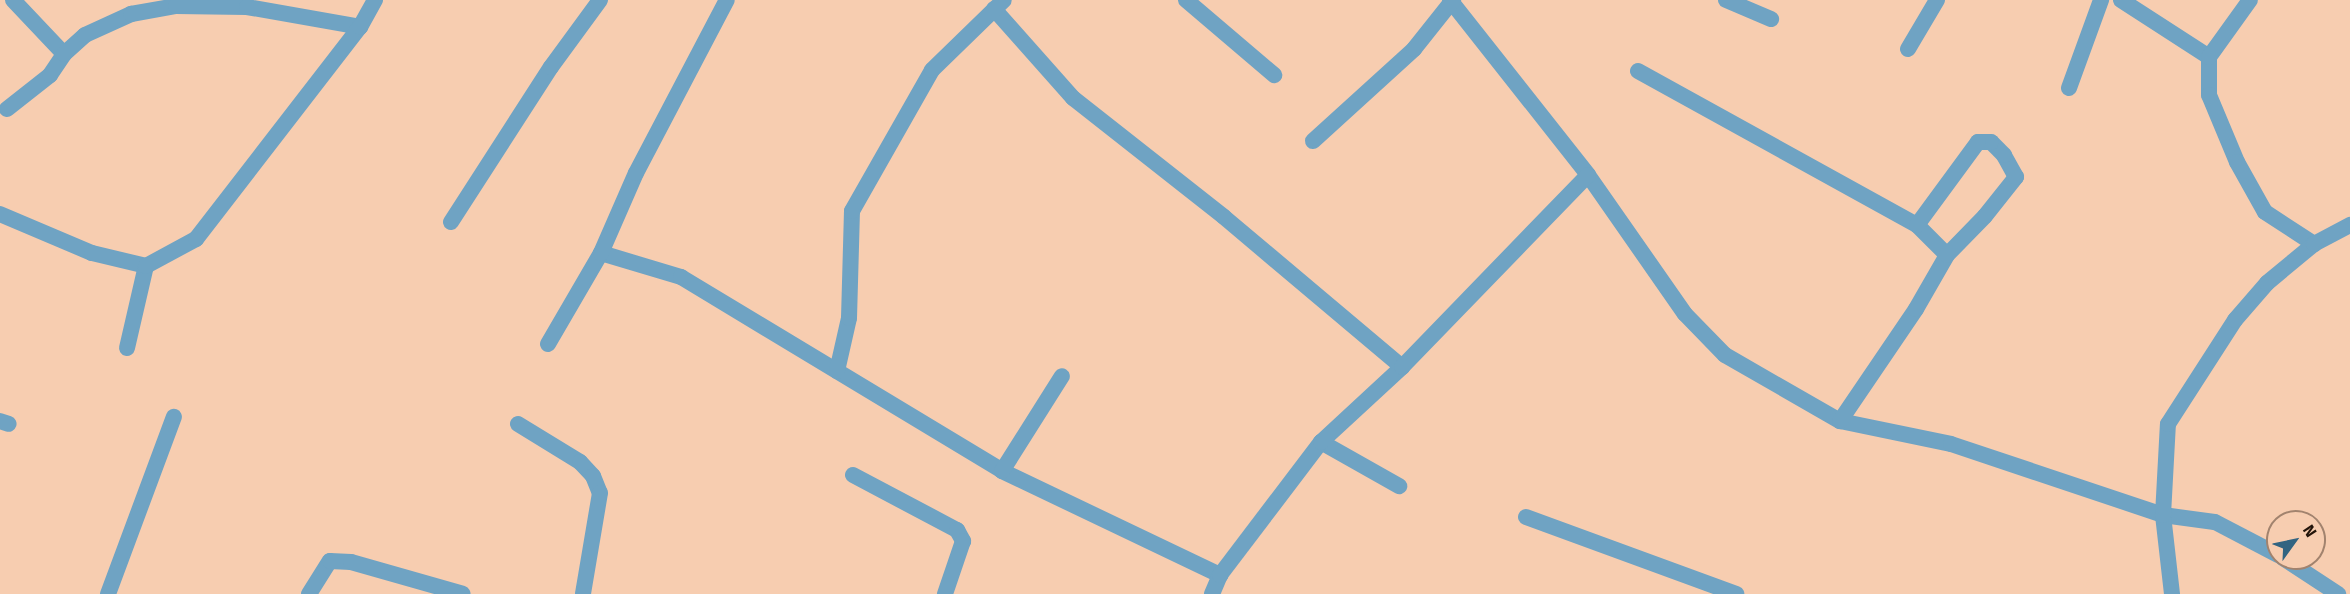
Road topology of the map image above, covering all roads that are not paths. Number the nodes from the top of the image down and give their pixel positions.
1 (13, 0) edge
2 (375, 0) edge
3 (600, 0) edge
4 (727, 0) edge
5 (1186, 0) edge
6 (1452, 0) edge
7 (1726, 0) edge
8 (1937, 0) edge
9 (2101, 0) edge
10 (2121, 0) edge
11 (2250, 0) edge
12 (999, 4) edge
13 (1771, 19) dead end
14 (360, 27) junction
15 (1908, 49) dead end
16 (64, 54) junction
17 (2209, 57) junction
18 (1638, 71) dead end
19 (1274, 75) dead end
20 (2069, 88) dead end
21 (7, 109) dead end
22 (1313, 141) dead end
23 (1588, 175) junction
24 (0, 214) edge
25 (451, 222) dead end
26 (1917, 225) junction
27 (2350, 225) edge
28 (2314, 244) junction
29 (601, 253) junction
30 (1947, 255) junction
31 (146, 266) junction
32 (548, 344) dead end
33 (127, 348) dead end
34 (1402, 367) junction
35 (837, 371) junction
36 (1062, 375) dead end
37 (174, 417) dead end
38 (1840, 421) junction
39 (518, 424) dead end
40 (1321, 442) junction
41 (1002, 471) junction
42 (853, 475) dead end
43 (1399, 486) dead end
44 (2163, 515) junction
45 (1526, 517) dead end
46 (2266, 549) edge
47 (2301, 570) edge
48 (1220, 575) junction
49 (108, 594) edge
50 (309, 594) edge
51 (463, 594) edge
52 (583, 594) edge
53 (945, 594) edge
54 (1212, 594) edge
55 (1736, 594) edge
56 (2172, 594) edge
57 (2337, 594) edge

1 - 16 street
2 - 14 street
3 - 25 street
4 - 29 street
5 - 19 street
6 - 22 street
6 - 23 street
7 - 13 street
8 - 15 street
9 - 20 street
10 - 17 street
11 - 17 street
12 - 34 street
12 - 35 street
14 - 16 street
14 - 31 street
16 - 21 street
17 - 28 street
18 - 26 street
23 - 34 street
23 - 38 street
24 - 31 street
26 - 30 street
26 - 30 street
27 - 28 street
28 - 44 street
29 - 32 street
29 - 35 street
30 - 38 street
31 - 33 street
34 - 40 street
35 - 41 street
36 - 41 street
37 - 49 street
38 - 44 street
39 - 52 street
40 - 43 street
40 - 48 street
41 - 48 street
42 - 53 street
44 - 46 street
44 - 56 street
45 - 55 street
47 - 57 street
48 - 54 street
50 - 51 street

